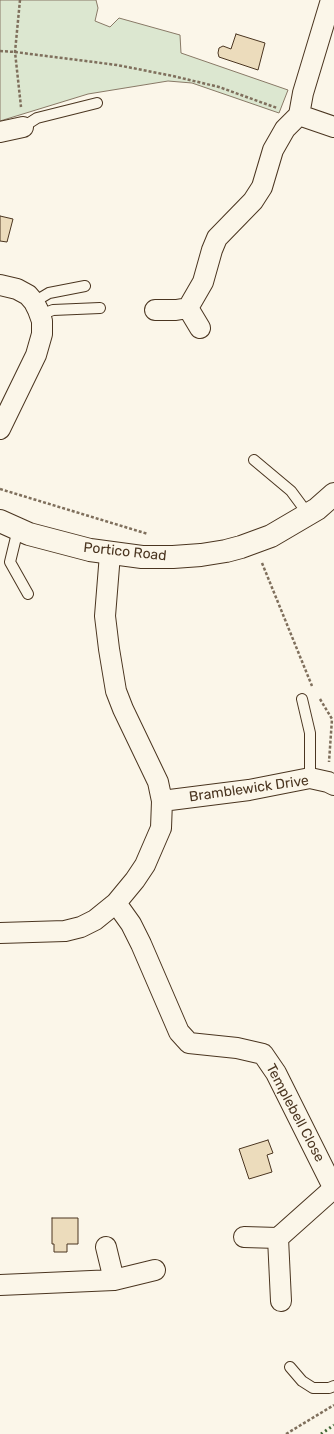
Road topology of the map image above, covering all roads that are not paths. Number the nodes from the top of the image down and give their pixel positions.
1 (331, 0) edge
2 (97, 103) dead end
3 (299, 115) junction
4 (23, 127) joint
5 (334, 127) edge
6 (0, 132) edge
7 (0, 286) edge
8 (85, 286) dead end
9 (37, 308) junction
10 (100, 308) dead end
11 (188, 308) junction
12 (155, 310) dead end
13 (200, 328) dead end
14 (0, 429) edge
15 (254, 460) dead end
16 (334, 494) edge
17 (308, 514) junction
18 (9, 525) edge
19 (110, 554) junction
20 (28, 594) dead end
21 (302, 699) dead end
22 (328, 783) edge
23 (162, 801) junction
24 (116, 904) junction
25 (0, 934) edge
26 (334, 1189) edge
27 (244, 1237) dead end
28 (278, 1238) junction
29 (106, 1247) dead end
30 (155, 1270) dead end
31 (114, 1280) junction
32 (0, 1285) edge
33 (281, 1301) dead end
34 (290, 1367) dead end
35 (334, 1386) edge

1 - 3 street
2 - 4 lane
3 - 5 street
3 - 11 street
4 - 6 street
7 - 9 street
8 - 9 lane
9 - 10 lane
9 - 14 street
11 - 12 street
11 - 13 street
15 - 17 lane
16 - 17 street, Portico Road
17 - 19 street, Portico Road
18 - 19 street, Portico Road
18 - 20 lane
19 - 23 street
21 - 22 lane
22 - 23 street, Bramblewick Drive
23 - 24 street
24 - 25 street
24 - 26 street, Templebell Close
26 - 28 street, Templebell Close
27 - 28 street
28 - 33 street
29 - 31 street
30 - 31 street
31 - 32 street
34 - 35 lane

